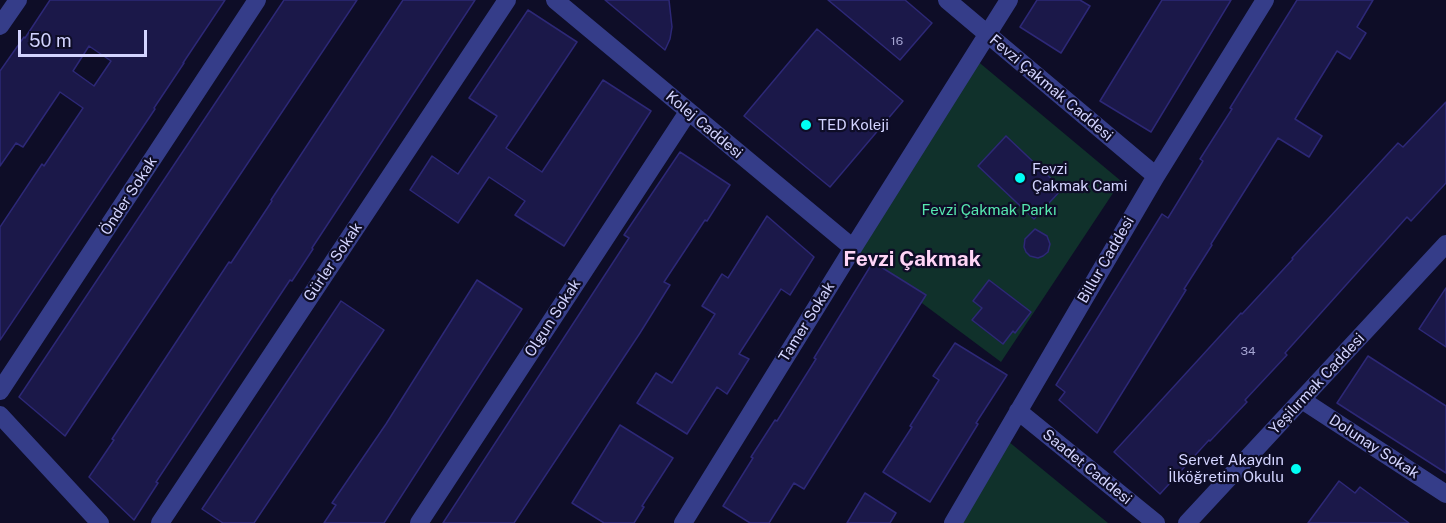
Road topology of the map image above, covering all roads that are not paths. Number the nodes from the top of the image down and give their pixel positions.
1 (18, 0) edge
2 (258, 0) edge
3 (507, 0) edge
4 (555, 0) edge
5 (946, 0) edge
6 (1009, 0) edge
7 (1265, 0) edge
8 (0, 26) edge
9 (987, 35) junction
10 (688, 112) junction
11 (1156, 176) junction
12 (853, 248) junction
13 (1444, 248) edge
14 (0, 391) edge
15 (1302, 400) junction
16 (1018, 411) junction
17 (0, 415) edge
18 (1446, 494) edge
19 (100, 523) edge
20 (160, 523) edge
21 (419, 523) edge
22 (683, 523) edge
23 (952, 523) edge
24 (1156, 523) edge
25 (1187, 523) edge

1 - 8 street
2 - 14 street, Önder Sokak
3 - 20 street, Gürler Sokak
4 - 10 street, Kolej Caddesi
5 - 9 street, Fevzi Çakmak Caddesi
6 - 9 street, Tamer Sokak
7 - 11 street, Billur Caddesi
9 - 11 street, Fevzi Çakmak Caddesi
9 - 12 street, Tamer Sokak
10 - 12 street, Kolej Caddesi
10 - 21 street, Olgun Sokak
11 - 16 street, Billur Caddesi
12 - 22 street, Tamer Sokak
13 - 15 street, Yeşilırmak Caddesi
15 - 18 street, Dolunay Sokak
15 - 25 street, Yeşilırmak Caddesi
16 - 23 street, Billur Caddesi
16 - 24 street, Saadet Caddesi
17 - 19 street

